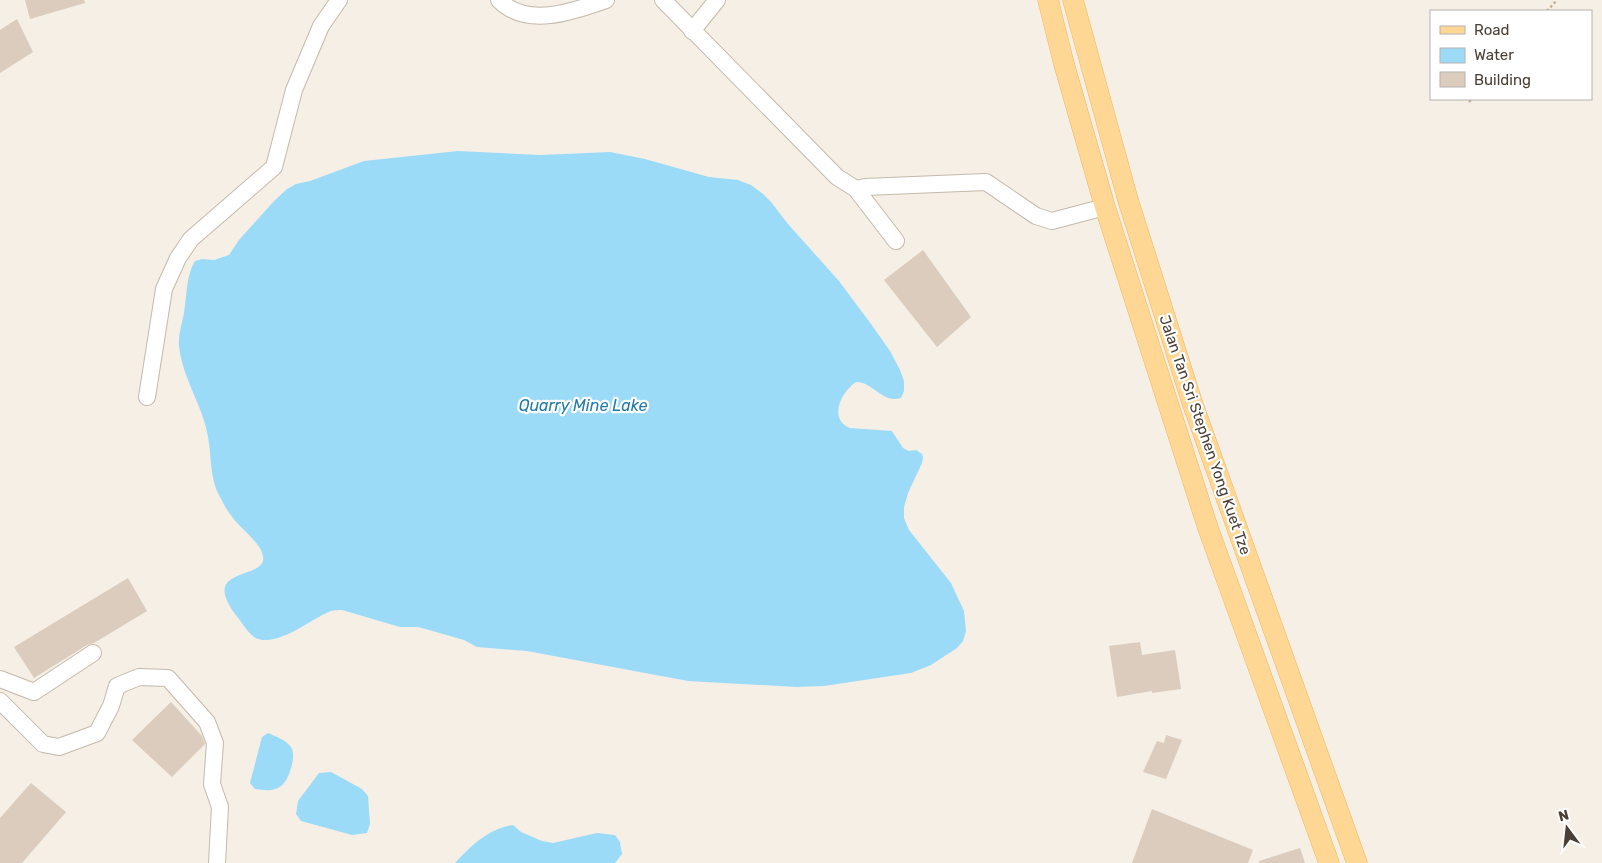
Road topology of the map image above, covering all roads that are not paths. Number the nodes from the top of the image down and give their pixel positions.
1 (339, 0) edge
2 (499, 0) edge
3 (606, 0) edge
4 (664, 0) edge
5 (717, 0) edge
6 (1048, 0) edge
7 (1073, 0) edge
8 (692, 31) junction
9 (856, 189) junction
10 (1105, 207) junction
11 (896, 241) dead end
12 (147, 397) dead end
13 (93, 653) dead end
14 (0, 679) edge
15 (0, 701) edge
16 (217, 863) edge
17 (1329, 863) edge
18 (1357, 863) edge

1 - 12 lane
2 - 3 lane
4 - 8 lane
5 - 8 lane
6 - 10 main road, Jalan Tan Sri Stephen Yong Kuet Tze
7 - 18 main road, Jalan Tan Sri Stephen Yong Kuet Tze
8 - 9 lane
9 - 10 lane
9 - 11 lane
10 - 17 main road, Jalan Tan Sri Stephen Yong Kuet Tze
13 - 14 lane
15 - 16 lane

